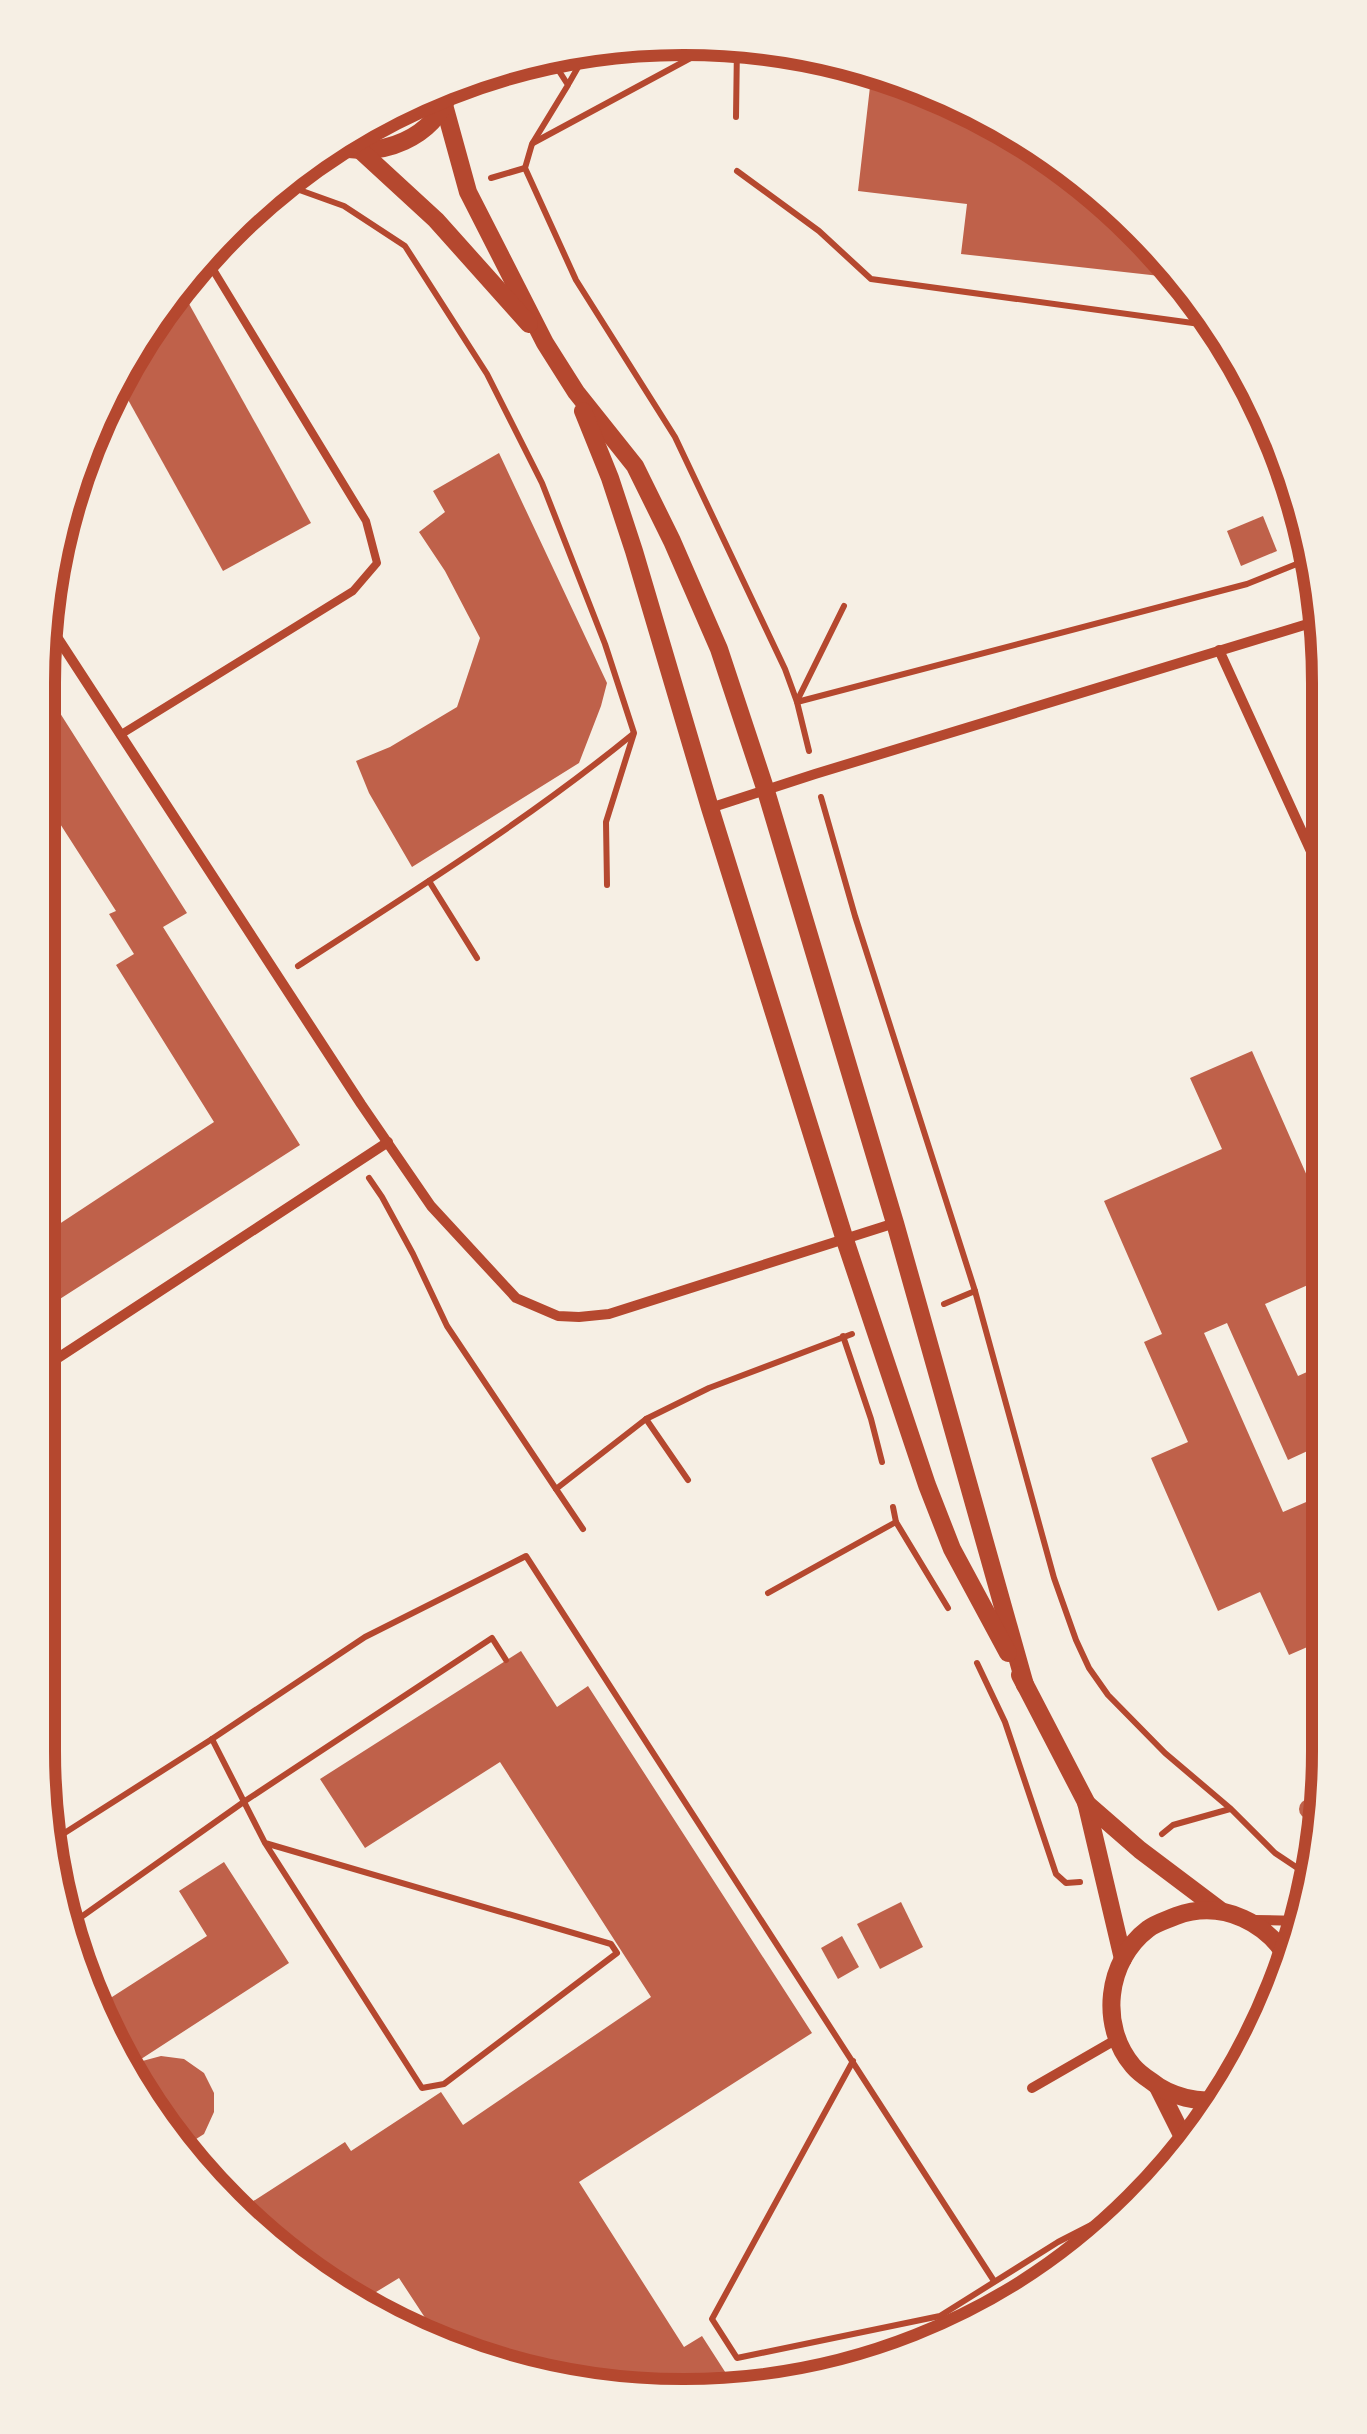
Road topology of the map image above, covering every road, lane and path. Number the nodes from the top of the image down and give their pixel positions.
1 (696, 55) edge
2 (736, 57) edge
3 (580, 64) edge
4 (557, 68) edge
5 (568, 84) junction
6 (447, 102) edge
7 (443, 103) edge
8 (736, 117) dead end
9 (532, 144) junction
10 (352, 150) edge
11 (360, 151) junction
12 (525, 168) junction
13 (737, 171) dead end
14 (482, 180) dead end
15 (296, 189) edge
16 (212, 268) edge
17 (1199, 324) edge
18 (546, 343) junction
19 (576, 392) junction
20 (1300, 563) edge
21 (844, 606) dead end
22 (1309, 623) edge
23 (57, 636) edge
24 (1219, 650) junction
25 (797, 702) junction
26 (634, 733) junction
27 (120, 734) junction
28 (766, 791) junction
29 (710, 808) junction
30 (828, 819) dead end
31 (1312, 854) edge
32 (429, 882) junction
33 (608, 885) dead end
34 (477, 958) dead end
35 (279, 978) junction
36 (388, 1142) junction
37 (357, 1162) junction
38 (895, 1222) junction
39 (844, 1238) junction
40 (976, 1291) junction
41 (920, 1314) junction
42 (875, 1330) junction
43 (843, 1336) junction
44 (55, 1359) edge
45 (646, 1419) junction
46 (882, 1462) dead end
47 (688, 1480) dead end
48 (556, 1489) junction
49 (893, 1507) dead end
50 (896, 1522) junction
51 (583, 1529) dead end
52 (768, 1593) dead end
53 (955, 1621) dead end
54 (972, 1652) dead end
55 (506, 1660) dead end
56 (1025, 1685) junction
57 (212, 1740) junction
58 (245, 1801) junction
59 (1086, 1802) junction
60 (1231, 1809) junction
61 (60, 1836) edge
62 (1154, 1840) dead end
63 (265, 1843) junction
64 (1301, 1870) edge
65 (1086, 1881) dead end
66 (1221, 1911) junction
67 (78, 1919) edge
68 (1250, 1920) junction
69 (1288, 1921) edge
70 (1281, 1948) edge
71 (1122, 1959) junction
72 (1117, 2039) junction
73 (853, 2062) junction
74 (1158, 2087) junction
75 (1032, 2088) dead end
76 (1205, 2101) edge
77 (1181, 2134) edge
78 (1102, 2220) edge
79 (994, 2281) junction

1 - 9 path
2 - 8 path
3 - 5 path
4 - 5 path
5 - 9 path
6 - 18 street
7 - 11 street
9 - 12 path
10 - 11 street
11 - 18 street
12 - 14 path
12 - 25 path
13 - 17 path
15 - 26 path
16 - 27 lane
18 - 19 street
19 - 28 street
19 - 29 street
20 - 25 path
21 - 25 path
22 - 24 street
23 - 27 street
24 - 28 street
24 - 31 street
26 - 32 path
26 - 33 path
27 - 35 street
28 - 29 street
28 - 38 street
29 - 39 street
30 - 40 path
32 - 34 path
32 - 35 path
35 - 36 street
36 - 37 street
36 - 39 street
37 - 44 street
37 - 48 path
38 - 39 street
38 - 41 street
39 - 42 street
40 - 41 path
40 - 60 path
41 - 56 street
42 - 43 path
42 - 56 street
43 - 45 path
43 - 46 path
45 - 47 path
45 - 48 path
48 - 51 path
49 - 50 path
50 - 52 path
50 - 53 path
54 - 65 path
55 - 58 path
56 - 59 street
57 - 58 path
57 - 61 path
57 - 73 path
58 - 63 path
58 - 67 path
59 - 66 street
59 - 71 street
60 - 62 path
60 - 64 path
63 - 63 path
66 - 68 street
66 - 71 street
68 - 69 street
68 - 70 street
71 - 72 street
72 - 74 street
72 - 75 street
73 - 79 path
73 - 79 path
74 - 76 street
74 - 77 street
78 - 79 path

